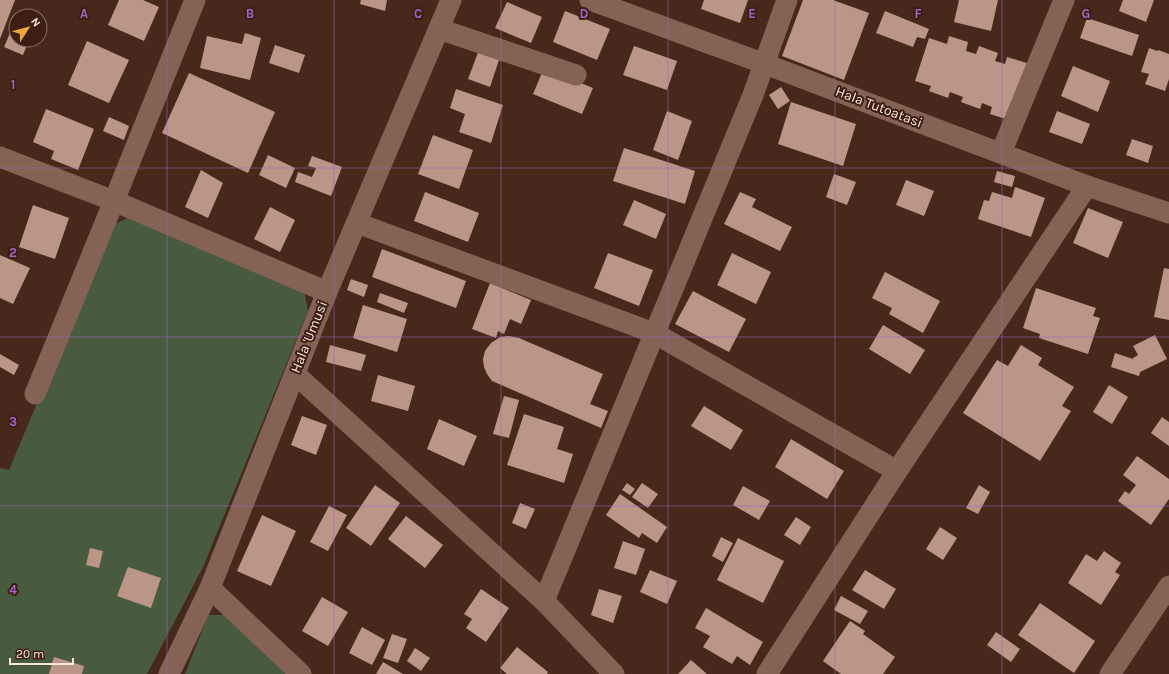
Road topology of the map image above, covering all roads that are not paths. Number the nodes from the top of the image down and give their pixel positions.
1 (195, 0) edge
2 (452, 0) edge
3 (590, 0) edge
4 (787, 0) edge
5 (1064, 0) edge
6 (439, 29) junction
7 (765, 64) junction
8 (576, 75) dead end
9 (1001, 153) junction
10 (0, 157) edge
11 (1087, 186) junction
12 (114, 201) junction
13 (1169, 213) edge
14 (357, 223) junction
15 (327, 292) junction
16 (654, 333) junction
17 (295, 374) junction
18 (35, 394) dead end
19 (897, 471) junction
20 (1169, 586) edge
21 (210, 588) junction
22 (544, 601) junction
23 (169, 674) edge
24 (301, 674) edge
25 (614, 674) edge
26 (767, 674) edge
27 (1110, 674) edge

1 - 12 street
2 - 6 street, Hala 'Umusi
3 - 7 street, Hala Tutoatasi
4 - 7 street
5 - 9 street
6 - 8 street
6 - 14 street, Hala 'Umusi
7 - 9 street, Hala Tutoatasi
7 - 16 street
9 - 11 street, Hala Tutoatasi
10 - 12 street
11 - 13 street, Hala Tutoatasi
11 - 19 street
12 - 15 street
12 - 18 street
14 - 15 street, Hala 'Umusi
14 - 16 street
15 - 17 street, Hala 'Umusi
16 - 19 street
16 - 22 street
17 - 21 street, Hala 'Umusi
17 - 22 street
19 - 26 street
20 - 27 street
21 - 23 street, Hala 'Umusi
21 - 24 street
22 - 25 street

